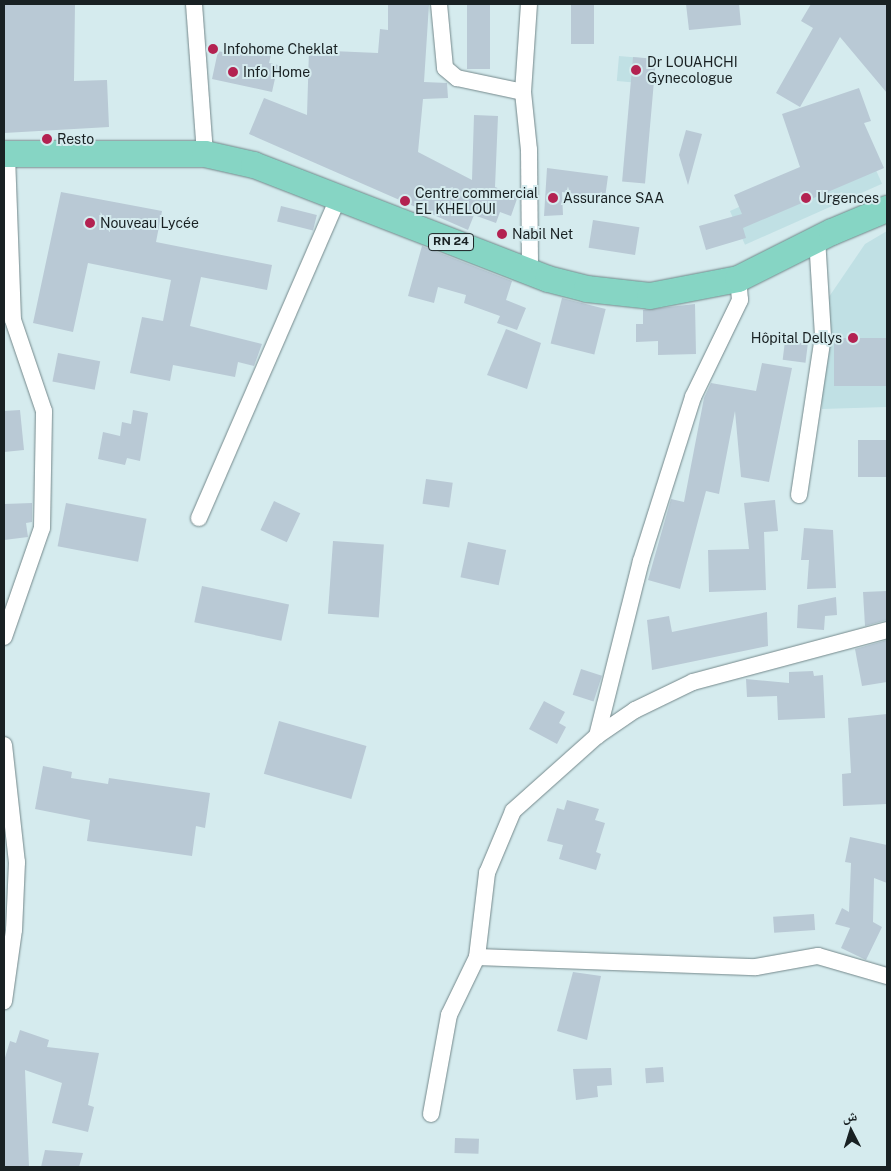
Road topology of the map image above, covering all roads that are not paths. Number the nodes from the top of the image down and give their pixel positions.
1 (194, 4) edge
2 (439, 4) edge
3 (529, 4) edge
4 (523, 92) junction
5 (5, 154) edge
6 (205, 154) junction
7 (338, 198) junction
8 (887, 210) edge
9 (817, 239) junction
10 (530, 273) junction
11 (738, 279) junction
12 (799, 496) dead end
13 (199, 518) dead end
14 (887, 630) edge
15 (4, 637) edge
16 (598, 736) junction
17 (4, 745) edge
18 (9, 931) edge
19 (477, 957) junction
20 (887, 976) edge
21 (4, 1001) edge
22 (431, 1114) dead end

1 - 6 street
2 - 4 street
3 - 4 street
4 - 10 street
5 - 6 main road, RN 24
5 - 15 street
6 - 7 main road, RN 24
7 - 10 main road, RN 24
7 - 13 street
8 - 9 main road, RN 24
9 - 11 main road, RN 24
9 - 12 street
10 - 11 main road, RN 24
11 - 16 street
14 - 16 street
16 - 19 street
17 - 18 street
18 - 21 street
19 - 20 street
19 - 22 street

